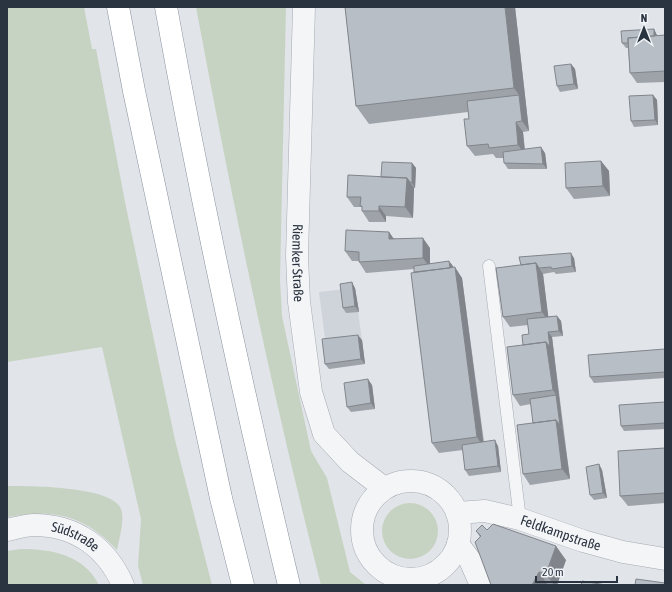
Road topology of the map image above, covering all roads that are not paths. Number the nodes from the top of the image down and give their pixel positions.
1 (118, 7) edge
2 (166, 7) edge
3 (304, 7) edge
4 (489, 266) dead end
5 (384, 488) junction
6 (457, 513) junction
7 (520, 519) junction
8 (7, 530) edge
9 (458, 544) junction
10 (665, 559) edge
11 (425, 582) edge
12 (123, 585) edge
13 (243, 585) edge
14 (289, 585) edge
15 (481, 585) edge

1 - 13 highway
2 - 14 highway
3 - 5 street, Riemker Straße
4 - 7 lane
5 - 6 street
5 - 11 street
6 - 7 street, Feldkampstraße
6 - 9 street
7 - 10 street, Feldkampstraße
8 - 12 street, Südstraße
9 - 11 street
9 - 15 street

